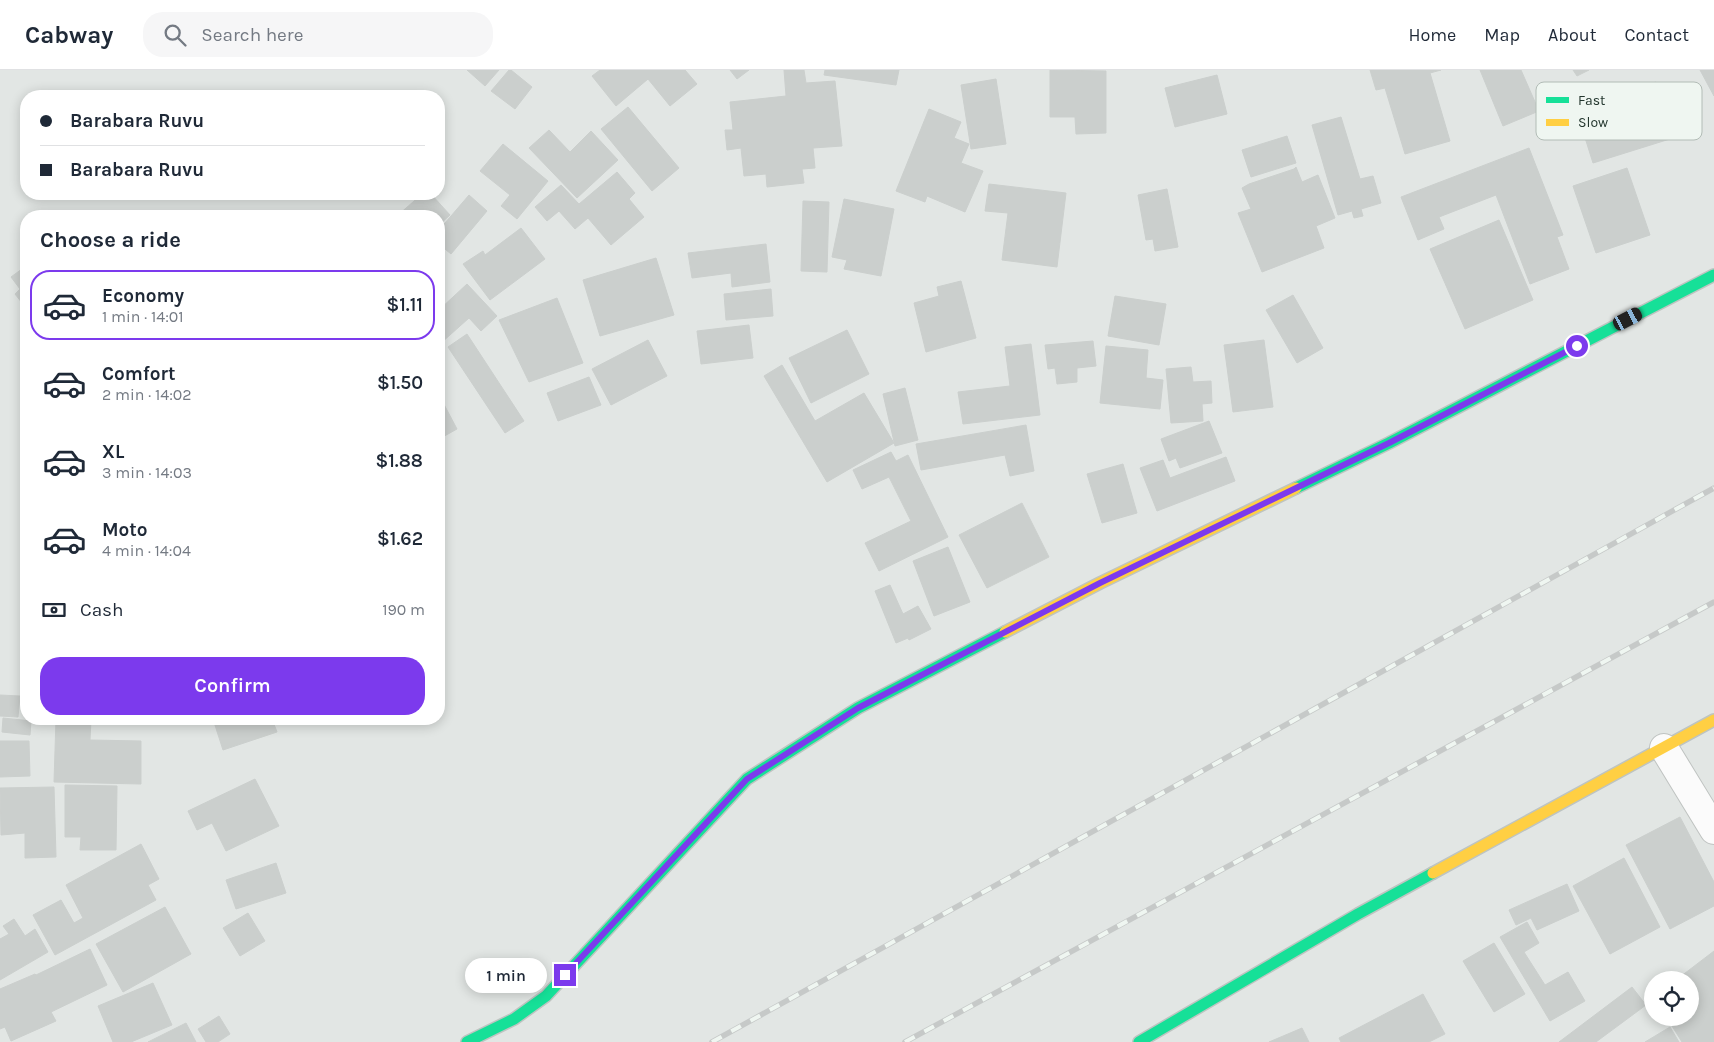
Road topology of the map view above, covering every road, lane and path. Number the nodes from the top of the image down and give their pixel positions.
1 (1714, 275) edge
2 (1714, 720) edge
3 (1664, 748) junction
4 (1714, 830) edge
5 (467, 1042) edge
6 (1139, 1042) edge

1 - 5 street
2 - 3 street
3 - 4 street
3 - 6 street

